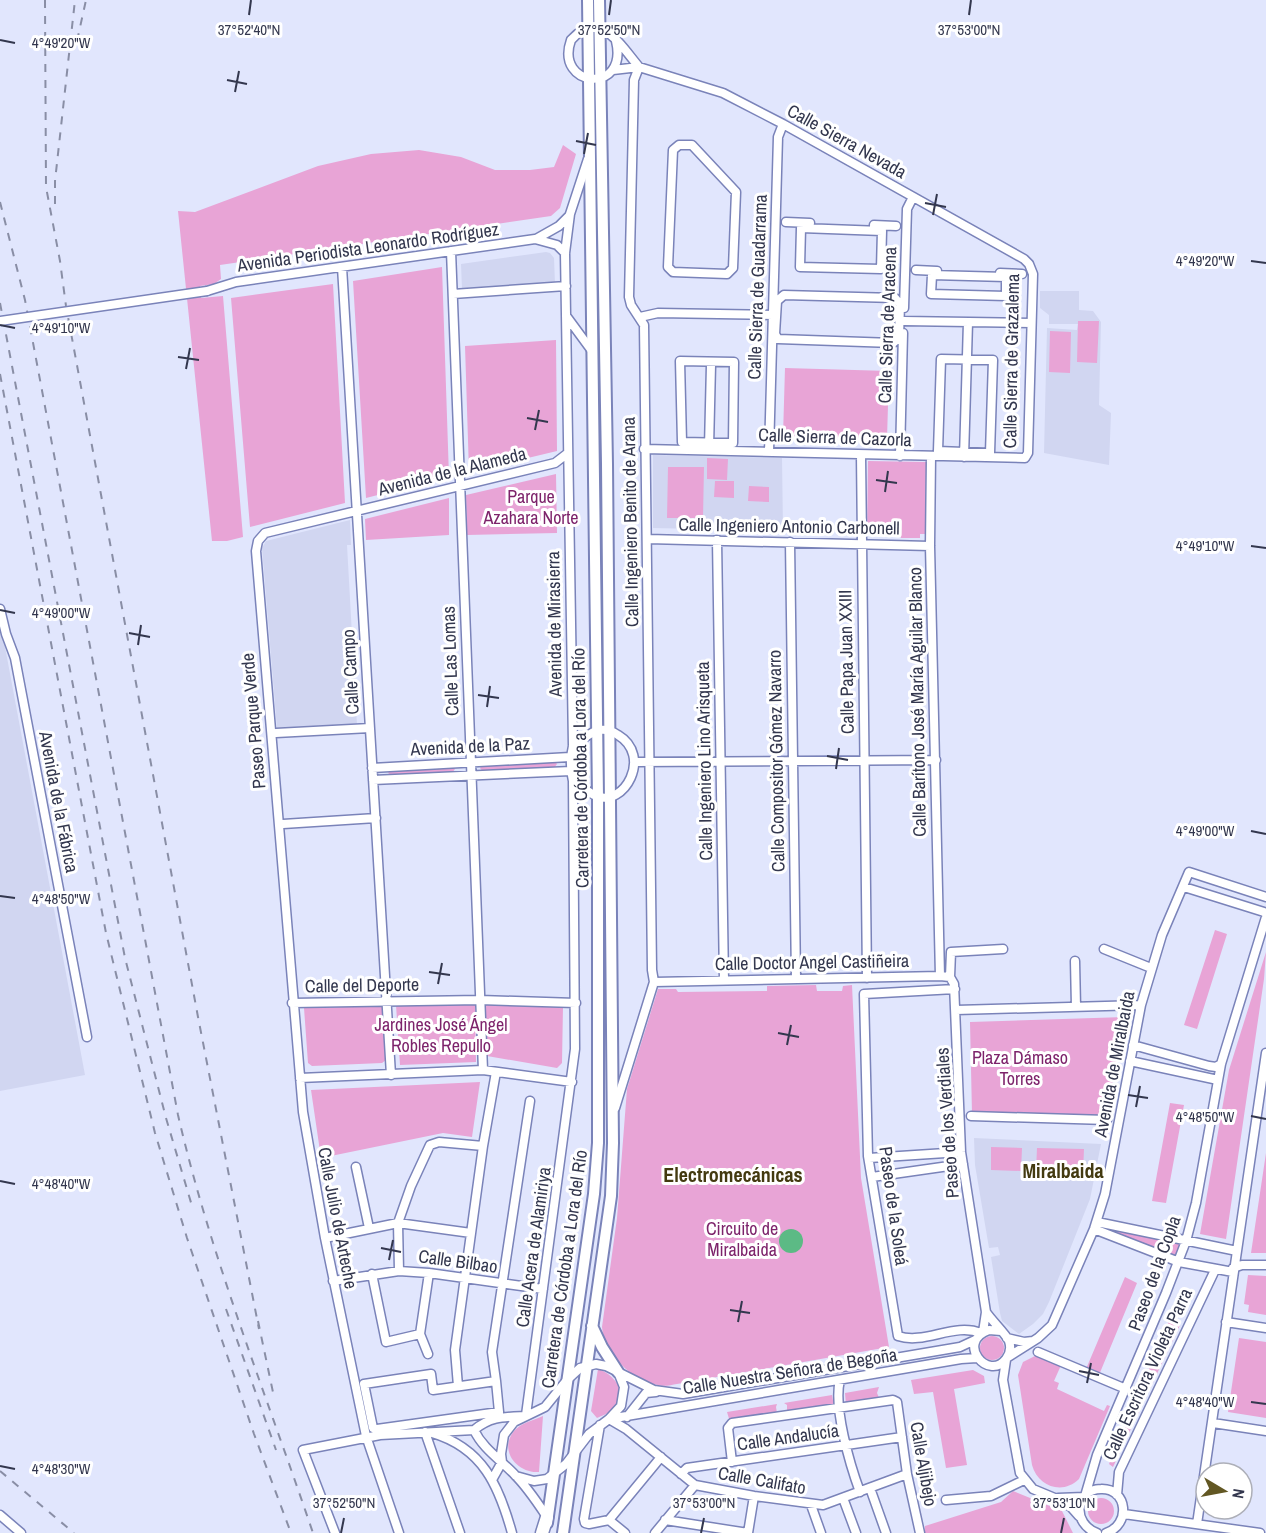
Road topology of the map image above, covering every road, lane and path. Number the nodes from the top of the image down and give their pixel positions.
1 (588, 0) edge
2 (599, 0) edge
3 (588, 28) junction
4 (600, 28) junction
5 (616, 41) junction
6 (639, 67) junction
7 (613, 70) junction
8 (595, 79) junction
9 (783, 124) junction
10 (692, 145) joint
11 (590, 151) junction
12 (913, 197) junction
13 (570, 214) junction
14 (786, 222) dead end
15 (896, 226) dead end
16 (801, 228) joint
17 (535, 239) junction
18 (451, 251) junction
19 (565, 253) junction
20 (1029, 264) joint
21 (342, 267) junction
22 (916, 270) dead end
23 (1022, 274) dead end
24 (566, 286) junction
25 (773, 291) junction
26 (453, 294) junction
27 (931, 294) joint
28 (904, 295) junction
29 (895, 298) joint
30 (773, 315) junction
31 (567, 316) junction
32 (640, 316) junction
33 (0, 321) edge
34 (904, 321) junction
35 (968, 322) junction
36 (1031, 323) junction
37 (772, 345) junction
38 (903, 349) junction
39 (592, 351) junction
40 (967, 359) junction
41 (711, 365) dead end
42 (709, 447) junction
43 (644, 448) junction
44 (769, 452) junction
45 (568, 453) junction
46 (861, 455) junction
47 (964, 455) junction
48 (900, 456) junction
49 (932, 456) junction
50 (1025, 458) joint
51 (555, 463) junction
52 (567, 472) junction
53 (460, 486) junction
54 (357, 511) junction
55 (648, 539) junction
56 (717, 540) junction
57 (790, 542) junction
58 (862, 544) junction
59 (930, 546) junction
60 (0, 609) edge
61 (3, 635) edge
62 (370, 728) junction
63 (597, 730) junction
64 (610, 730) junction
65 (276, 733) dead end
66 (573, 746) junction
67 (570, 757) junction
68 (864, 760) junction
69 (936, 760) junction
70 (792, 761) junction
71 (470, 762) junction
72 (636, 762) junction
73 (650, 762) junction
74 (721, 762) junction
75 (372, 768) junction
76 (470, 776) junction
77 (572, 776) junction
78 (373, 780) junction
79 (610, 796) junction
80 (598, 797) junction
81 (376, 818) junction
82 (283, 824) dead end
83 (1184, 887) junction
84 (1266, 897) edge
85 (1266, 916) edge
86 (1003, 949) dead end
87 (1104, 949) dead end
88 (1075, 962) dead end
89 (1151, 968) junction
90 (945, 976) junction
91 (867, 978) junction
92 (796, 979) junction
93 (724, 980) junction
94 (654, 982) junction
95 (955, 989) junction
96 (387, 1000) junction
97 (480, 1000) junction
98 (292, 1003) junction
99 (576, 1003) junction
100 (1141, 1005) junction
101 (1076, 1007) junction
102 (956, 1011) junction
103 (87, 1037) dead end
104 (1133, 1045) junction
105 (1266, 1053) edge
106 (1130, 1061) junction
107 (1221, 1064) junction
108 (1209, 1066) junction
109 (483, 1070) junction
110 (496, 1072) junction
111 (391, 1075) junction
112 (1206, 1077) junction
113 (300, 1078) junction
114 (1218, 1080) junction
115 (572, 1082) junction
116 (530, 1101) dead end
117 (1262, 1104) edge
118 (613, 1114) junction
119 (971, 1116) dead end
120 (1107, 1120) dead end
121 (483, 1146) junction
122 (962, 1152) junction
123 (869, 1158) junction
124 (963, 1164) junction
125 (356, 1167) dead end
126 (872, 1178) junction
127 (398, 1223) junction
128 (1096, 1225) junction
129 (369, 1228) junction
130 (471, 1233) junction
131 (325, 1238) junction
132 (1186, 1241) junction
133 (1237, 1251) junction
134 (1179, 1262) junction
135 (1266, 1265) edge
136 (399, 1270) junction
137 (1215, 1270) junction
138 (1233, 1270) junction
139 (429, 1273) junction
140 (372, 1274) junction
141 (465, 1278) junction
142 (333, 1281) junction
143 (503, 1284) junction
144 (543, 1289) junction
145 (986, 1312) junction
146 (1226, 1322) junction
147 (592, 1326) junction
148 (1266, 1328) edge
149 (420, 1334) junction
150 (980, 1335) junction
151 (1004, 1335) junction
152 (1033, 1341) junction
153 (1038, 1352) dead end
154 (428, 1354) dead end
155 (977, 1358) junction
156 (1007, 1358) junction
157 (587, 1365) junction
158 (992, 1366) junction
159 (618, 1372) junction
160 (567, 1380) junction
161 (840, 1380) junction
162 (1003, 1380) junction
163 (496, 1381) junction
164 (458, 1386) junction
165 (1126, 1389) junction
166 (660, 1392) junction
167 (643, 1396) junction
168 (840, 1407) junction
169 (651, 1411) junction
170 (526, 1415) junction
171 (627, 1415) junction
172 (609, 1419) junction
173 (1213, 1423) junction
174 (600, 1425) junction
175 (626, 1429) junction
176 (474, 1430) junction
177 (1266, 1431) edge
178 (425, 1432) junction
179 (366, 1436) junction
180 (902, 1437) junction
181 (846, 1446) junction
182 (573, 1455) junction
183 (661, 1457) junction
184 (502, 1462) junction
185 (732, 1462) junction
186 (681, 1474) junction
187 (908, 1474) junction
188 (516, 1476) junction
189 (552, 1476) junction
190 (493, 1478) junction
191 (1024, 1480) junction
192 (695, 1485) junction
193 (870, 1488) junction
194 (860, 1492) junction
195 (1117, 1495) junction
196 (754, 1496) junction
197 (1084, 1496) junction
198 (843, 1498) junction
199 (1057, 1498) junction
200 (946, 1500) dead end
201 (811, 1505) junction
202 (1124, 1514) junction
203 (0, 1515) edge
204 (1079, 1516) junction
205 (547, 1517) junction
206 (609, 1520) junction
207 (665, 1520) junction
208 (1197, 1524) junction
209 (1085, 1529) edge
210 (920, 1532) edge
211 (21, 1533) edge
212 (335, 1533) edge
213 (399, 1533) edge
214 (460, 1533) edge
215 (512, 1533) edge
216 (542, 1533) edge
217 (546, 1533) edge
218 (563, 1533) edge
219 (626, 1533) edge
220 (655, 1533) edge
221 (748, 1533) edge
222 (821, 1533) edge
223 (856, 1533) edge
224 (886, 1533) edge
225 (1097, 1533) edge
226 (1106, 1533) edge
227 (1260, 1533) edge

1 - 3 main road, Carretera de Córdoba a Lora del Río
2 - 4 main road, Carretera de Córdoba a Lora del Río
3 - 4 street
3 - 8 main road, Carretera de Córdoba a Lora del Río
3 - 8 street
4 - 5 street
4 - 8 main road, Carretera de Córdoba a Lora del Río
5 - 6 street
5 - 7 street
6 - 7 street
6 - 9 street, Calle Sierra Nevada
6 - 32 street, Calle Ingeniero Benito de Arana
7 - 8 street
8 - 11 main road, Carretera de Córdoba a Lora del Río
8 - 64 main road, Carretera de Córdoba a Lora del Río
9 - 12 street, Calle Sierra Nevada
9 - 25 street, Calle Sierra de Guadarrama
10 - 10 street
11 - 13 street, Avenida de Mirasierra
11 - 39 main road, Carretera de Córdoba a Lora del Río
12 - 20 street, Calle Sierra Nevada
12 - 28 street, Calle Sierra de Aracena
13 - 17 street, Avenida Periodista Leonardo Rodríguez
13 - 19 street, Avenida de Mirasierra
14 - 15 street
16 - 16 street
17 - 18 street, Avenida Periodista Leonardo Rodríguez
17 - 19 street
18 - 21 street, Avenida Periodista Leonardo Rodríguez
18 - 26 street, Calle Las Lomas
19 - 24 street, Avenida de Mirasierra
20 - 36 street, Calle Sierra de Grazalema
21 - 33 street, Avenida Periodista Leonardo Rodríguez, bridge
21 - 54 street, Calle Campo
22 - 23 street
24 - 26 street
24 - 31 street, Avenida de Mirasierra
25 - 28 street
25 - 30 street, Calle Sierra de Guadarrama
26 - 53 street, Calle Las Lomas
27 - 27 street
28 - 34 street, Calle Sierra de Aracena
29 - 29 street
30 - 32 street
30 - 37 street, Calle Sierra de Guadarrama
31 - 39 street
31 - 45 street, Avenida de Mirasierra
32 - 43 street, Calle Ingeniero Benito de Arana
34 - 35 street
34 - 38 street, Calle Sierra de Aracena
35 - 36 street
35 - 40 street
36 - 50 street, Calle Sierra de Grazalema
37 - 38 street
37 - 44 street, Calle Sierra de Guadarrama
38 - 48 street, Calle Sierra de Aracena
39 - 63 main road, Carretera de Córdoba a Lora del Río
40 - 47 street
40 - 47 street
40 - 47 street
41 - 42 street
42 - 42 street
42 - 43 street, Calle Sierra de Cazorla
42 - 44 street, Calle Sierra de Cazorla
43 - 55 street, Calle Ingeniero Benito de Arana
44 - 46 street, Calle Sierra de Cazorla
45 - 51 street, Avenida de la Alameda
45 - 52 street, Avenida de Mirasierra
46 - 48 street, Calle Sierra de Cazorla
46 - 58 street, Calle Papa Juan XXIII
47 - 49 street, Calle Sierra de Cazorla
47 - 50 street, Calle Sierra de Cazorla
48 - 49 street, Calle Sierra de Cazorla
49 - 59 street, Calle Barítono José María Aguilar Blanco
51 - 52 street, Avenida de la Alameda
51 - 53 street, Avenida de la Alameda
52 - 66 street, Avenida de Mirasierra
53 - 54 street, Avenida de la Alameda
53 - 71 street, Calle Las Lomas
54 - 62 street, Calle Campo
54 - 98 street, Paseo Parque Verde
55 - 56 street, Calle Ingeniero Antonio Carbonell
55 - 73 street, Calle Ingeniero Benito de Arana
56 - 57 street, Calle Ingeniero Antonio Carbonell
56 - 74 street, Calle Ingeniero Lino Arisqueta
57 - 58 street, Calle Ingeniero Antonio Carbonell
57 - 70 street, Calle Compositor Gómez Navarro
58 - 59 street, Calle Ingeniero Antonio Carbonell
58 - 68 street, Calle Papa Juan XXIII
59 - 69 street, Calle Barítono José María Aguilar Blanco
60 - 61 street, Avenida de la Fábrica
61 - 103 street, Avenida de la Fábrica
62 - 65 street
62 - 75 street, Calle Campo
63 - 64 street
63 - 66 street
63 - 80 main road, Carretera de Córdoba a Lora del Río
64 - 72 street
64 - 79 main road, Carretera de Córdoba a Lora del Río
66 - 67 street, Avenida de Mirasierra
67 - 71 street, Avenida de la Paz
67 - 77 street, Avenida de Mirasierra
68 - 69 street
68 - 70 street
68 - 91 street, Calle Papa Juan XXIII
69 - 90 street, Calle Barítono José María Aguilar Blanco
70 - 74 street
70 - 92 street, Calle Compositor Gómez Navarro
71 - 75 street, Avenida de la Paz
71 - 76 street, Calle Las Lomas
72 - 73 street
72 - 79 street
73 - 74 street
73 - 94 street, Calle Ingeniero Benito de Arana
74 - 93 street, Calle Ingeniero Lino Arisqueta
75 - 78 street, Calle Campo
76 - 77 street, Avenida de la Paz
76 - 78 street, Avenida de la Paz
76 - 97 street, Calle Las Lomas
77 - 80 street
77 - 99 street
78 - 81 street, Calle Campo
79 - 80 street
79 - 118 main road, Carretera de Córdoba a Lora del Río
80 - 160 main road, Carretera de Córdoba a Lora del Río
81 - 82 street
81 - 96 street, Calle Campo
83 - 84 street, Avenida de Miralbaida
83 - 85 street
83 - 89 street, Avenida de Miralbaida
85 - 107 street, Paseo de la Copla
86 - 90 street
87 - 89 street
88 - 101 street
89 - 100 street, Avenida de Miralbaida
90 - 91 street, Calle Doctor Angel Castiñeira
90 - 95 street, Paseo de los Verdiales
91 - 92 street, Calle Doctor Angel Castiñeira
92 - 93 street, Calle Doctor Angel Castiñeira
93 - 94 street, Calle Doctor Angel Castiñeira
94 - 118 street
95 - 102 street, Paseo de los Verdiales
95 - 123 street, Paseo de la Soleá
96 - 97 street, Calle del Deporte
96 - 98 street, Calle del Deporte
96 - 111 street, Calle Campo
97 - 99 street, Calle del Deporte
97 - 109 street, Calle Las Lomas
98 - 113 street, Calle Julio de Arteche
99 - 115 street
100 - 101 street
100 - 104 street, Avenida de Miralbaida
101 - 102 street
102 - 122 street, Paseo de los Verdiales
104 - 106 street, Avenida de Miralbaida
104 - 108 street
105 - 117 street
106 - 112 street
106 - 128 street, Avenida de Miralbaida
107 - 108 street
107 - 114 street, Paseo de la Copla
108 - 112 street
109 - 110 street
109 - 111 street
110 - 115 street
110 - 121 street
111 - 113 street
112 - 114 street
113 - 131 street, Calle Julio de Arteche
114 - 132 street, Paseo de la Copla
115 - 144 street, Calle Acera de Alamiriya
116 - 143 street
117 - 133 street
118 - 147 main road, Carretera de Córdoba a Lora del Río
119 - 120 street
121 - 127 street
121 - 130 street
122 - 123 street
122 - 124 street, Paseo de los Verdiales
123 - 126 street, Paseo de la Soleá
124 - 126 street
124 - 145 street, Paseo de los Verdiales
125 - 129 street
126 - 150 street, Paseo de la Soleá
127 - 129 street
127 - 130 street
127 - 136 street
128 - 132 street
128 - 134 street
128 - 152 street, Avenida de Miralbaida
129 - 131 street
130 - 141 street
131 - 142 street, Calle Julio de Arteche
132 - 133 street
132 - 134 street, Paseo de la Copla
133 - 138 street
134 - 137 street
134 - 165 street, Paseo de la Copla
135 - 138 street
136 - 139 street, Calle Bilbao
136 - 140 street, Calle Bilbao
137 - 138 street
137 - 195 street, Calle Escritora Violeta Parra
138 - 146 street
139 - 141 street, Calle Bilbao
139 - 149 street
140 - 142 street, Calle Bilbao
140 - 149 street
141 - 143 street, Calle Bilbao
141 - 164 street
142 - 179 street, Calle Julio de Arteche
143 - 144 street, Calle Bilbao
143 - 163 street
144 - 170 street, Calle Acera de Alamiriya
145 - 150 street, Paseo de los Verdiales
145 - 151 street, Paseo de los Verdiales
146 - 148 street
146 - 173 street
147 - 157 main road, Carretera de Córdoba a Lora del Río
147 - 159 main road
149 - 154 street
150 - 151 street
150 - 155 street
150 - 166 street, Calle Nuestra Señora de Begoña
151 - 152 street
151 - 156 street
152 - 156 street, Avenida de Miralbaida
153 - 165 street
155 - 158 street
155 - 161 street, Calle Nuestra Señora de Begoña
156 - 158 street
156 - 162 street
157 - 159 street, Calle Nuestra Señora de Begoña
157 - 160 street
157 - 182 main road, Carretera de Córdoba a Lora del Río
158 - 162 street
159 - 166 street, Calle Nuestra Señora de Begoña
159 - 172 street
160 - 170 street
160 - 189 main road, Carretera de Córdoba a Lora del Río
161 - 168 street
161 - 169 street, Calle Nuestra Señora de Begoña
162 - 191 street
163 - 164 street
163 - 164 street
165 - 197 street, Paseo de la Copla
166 - 167 street
167 - 169 street
167 - 171 street
168 - 180 street, Calle Aljibejo
168 - 181 street
168 - 185 street
169 - 171 street, Calle Nuestra Señora de Begoña
170 - 176 street
170 - 184 street
171 - 172 street, Calle Nuestra Señora de Begoña
171 - 175 street
172 - 174 street
172 - 175 street, Calle Califato
173 - 177 street
173 - 208 street
174 - 182 street
174 - 206 street
175 - 183 street, Calle Califato
176 - 178 street
176 - 184 street
178 - 179 street
178 - 190 street
178 - 214 street
179 - 212 street
179 - 213 street, Calle Julio de Arteche
180 - 181 street, Calle Andalucía
180 - 187 street, Calle Aljibejo
181 - 185 street, Calle Andalucía
181 - 194 street
182 - 189 street
182 - 218 main road, Carretera de Córdoba a Lora del Río
183 - 186 street, Calle Califato
183 - 206 street
184 - 188 street
184 - 190 street
185 - 186 street, Calle Andalucía
186 - 192 street, Calle Califato
187 - 193 street, Calle Califato
187 - 210 street, Calle Aljibejo
188 - 189 street
188 - 205 street
189 - 205 main road, Carretera de Córdoba a Lora del Río
190 - 215 street
191 - 199 street
191 - 200 street
192 - 196 street, Calle Califato
192 - 207 street
193 - 194 street, Calle Califato
193 - 224 street
194 - 198 street, Calle Califato
195 - 197 street
195 - 202 street
196 - 201 street, Calle Califato
196 - 221 street
197 - 199 street
197 - 204 street, Paseo de la Copla
198 - 201 street, Calle Califato
198 - 223 street
199 - 204 street
201 - 222 street
202 - 208 street
202 - 226 street
203 - 211 street
204 - 209 street
205 - 216 highway
205 - 217 main road, Carretera de Córdoba a Lora del Río
206 - 219 street
207 - 220 street
207 - 221 street
208 - 227 street
209 - 225 street

